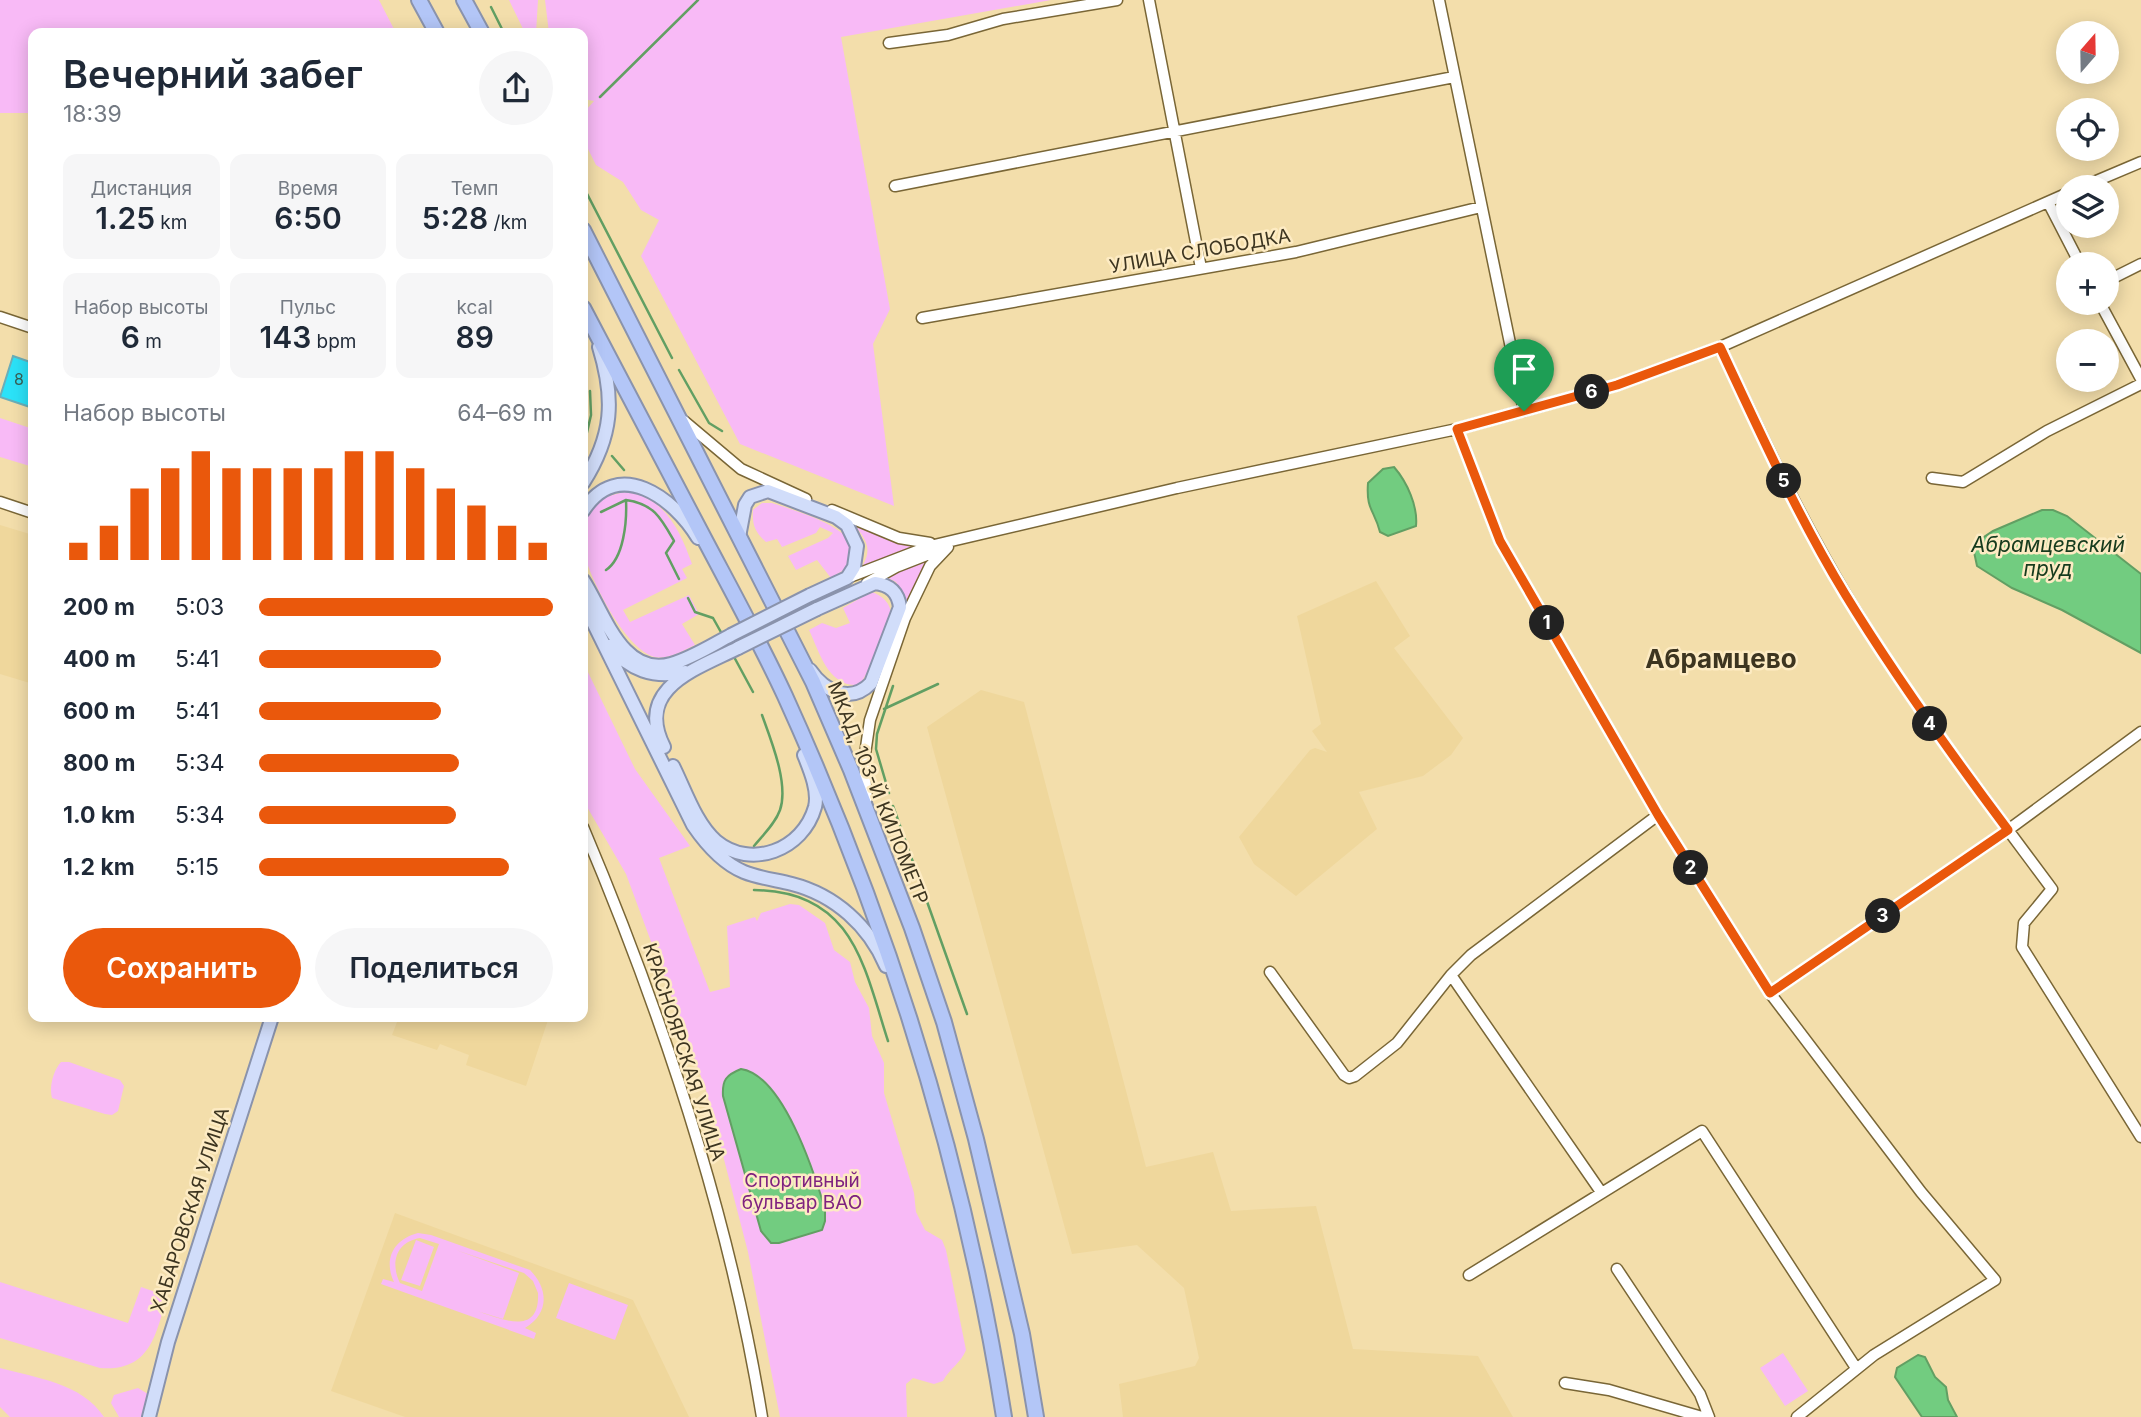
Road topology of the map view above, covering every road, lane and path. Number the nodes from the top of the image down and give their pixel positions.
1 (419, 0) edge
2 (464, 0) edge
3 (1116, 0) edge
4 (1149, 0) edge
5 (1439, 0) edge
6 (434, 28) edge
7 (479, 28) edge
8 (889, 43) dead end
9 (1454, 77) junction
10 (1175, 132) junction
11 (2141, 162) edge
12 (2110, 175) edge
13 (895, 186) dead end
14 (2056, 198) edge
15 (2048, 202) junction
16 (1481, 207) junction
17 (588, 240) edge
18 (2074, 252) edge
19 (2141, 264) edge
20 (1201, 268) junction
21 (2119, 275) edge
22 (2108, 315) edge
23 (0, 317) edge
24 (922, 318) dead end
25 (588, 319) edge
26 (588, 322) edge
27 (28, 326) edge
28 (1720, 347) junction
29 (2137, 362) edge
30 (2141, 379) edge
31 (2141, 384) edge
32 (1524, 411) junction
33 (678, 416) junction
34 (1457, 429) junction
35 (588, 474) edge
36 (1932, 478) dead end
37 (0, 502) edge
38 (588, 506) edge
39 (28, 511) edge
40 (739, 537) junction
41 (946, 545) junction
42 (848, 578) junction
43 (588, 586) edge
44 (854, 591) junction
45 (739, 605) junction
46 (588, 611) edge
47 (588, 612) edge
48 (795, 646) junction
49 (692, 670) junction
50 (784, 695) junction
51 (2141, 732) edge
52 (1658, 815) junction
53 (869, 816) junction
54 (2008, 830) junction
55 (588, 839) edge
56 (1270, 972) dead end
57 (1451, 975) junction
58 (1770, 993) junction
59 (270, 1022) edge
60 (914, 1031) junction
61 (2141, 1137) edge
62 (1601, 1192) junction
63 (1617, 1269) dead end
64 (1469, 1275) dead end
65 (1856, 1368) junction
66 (1565, 1383) dead end
67 (1035, 1413) edge
68 (1004, 1415) edge
69 (149, 1417) edge
70 (762, 1417) edge
71 (1702, 1417) edge
72 (1709, 1417) edge
73 (1797, 1417) edge

1 - 6 highway
2 - 7 highway
3 - 8 street
4 - 10 street
5 - 9 street
9 - 10 street
9 - 16 street
10 - 13 street
10 - 20 street
11 - 12 street
14 - 15 street
15 - 18 street
15 - 28 street
16 - 20 street, УЛИЦА СЛОБОДКА
16 - 32 street
17 - 33 highway, МКАД, 103-Й КИЛОМЕТР
19 - 21 street
20 - 24 street, УЛИЦА СЛОБОДКА
22 - 29 street
23 - 27 street
25 - 45 highway
26 - 35 main road
28 - 32 street
28 - 54 street
29 - 30 street
31 - 36 street
32 - 34 street
33 - 40 highway, МКАД, 103-Й КИЛОМЕТР
33 - 41 street
34 - 41 street
34 - 52 street
37 - 39 street
38 - 45 main road
40 - 42 main road
40 - 48 highway, МКАД, 103-Й КИЛОМЕТР
41 - 42 street
41 - 44 street
41 - 53 street
42 - 43 main road, bridge
44 - 48 main road
44 - 49 main road, bridge
45 - 50 highway
46 - 49 main road
47 - 60 main road
48 - 53 highway, МКАД, 103-Й КИЛОМЕТР
49 - 50 main road
50 - 60 highway
51 - 54 street
52 - 57 street
52 - 58 street
53 - 67 highway, МКАД, 103-Й КИЛОМЕТР
54 - 58 street
54 - 61 street
55 - 70 street, КРАСНОЯРСКАЯ УЛИЦА
56 - 57 street
57 - 62 street
58 - 65 street
59 - 69 main road, ХАБАРОВСКАЯ УЛИЦА
60 - 68 highway
62 - 64 street
62 - 65 street
63 - 72 street
65 - 73 street
66 - 71 street

